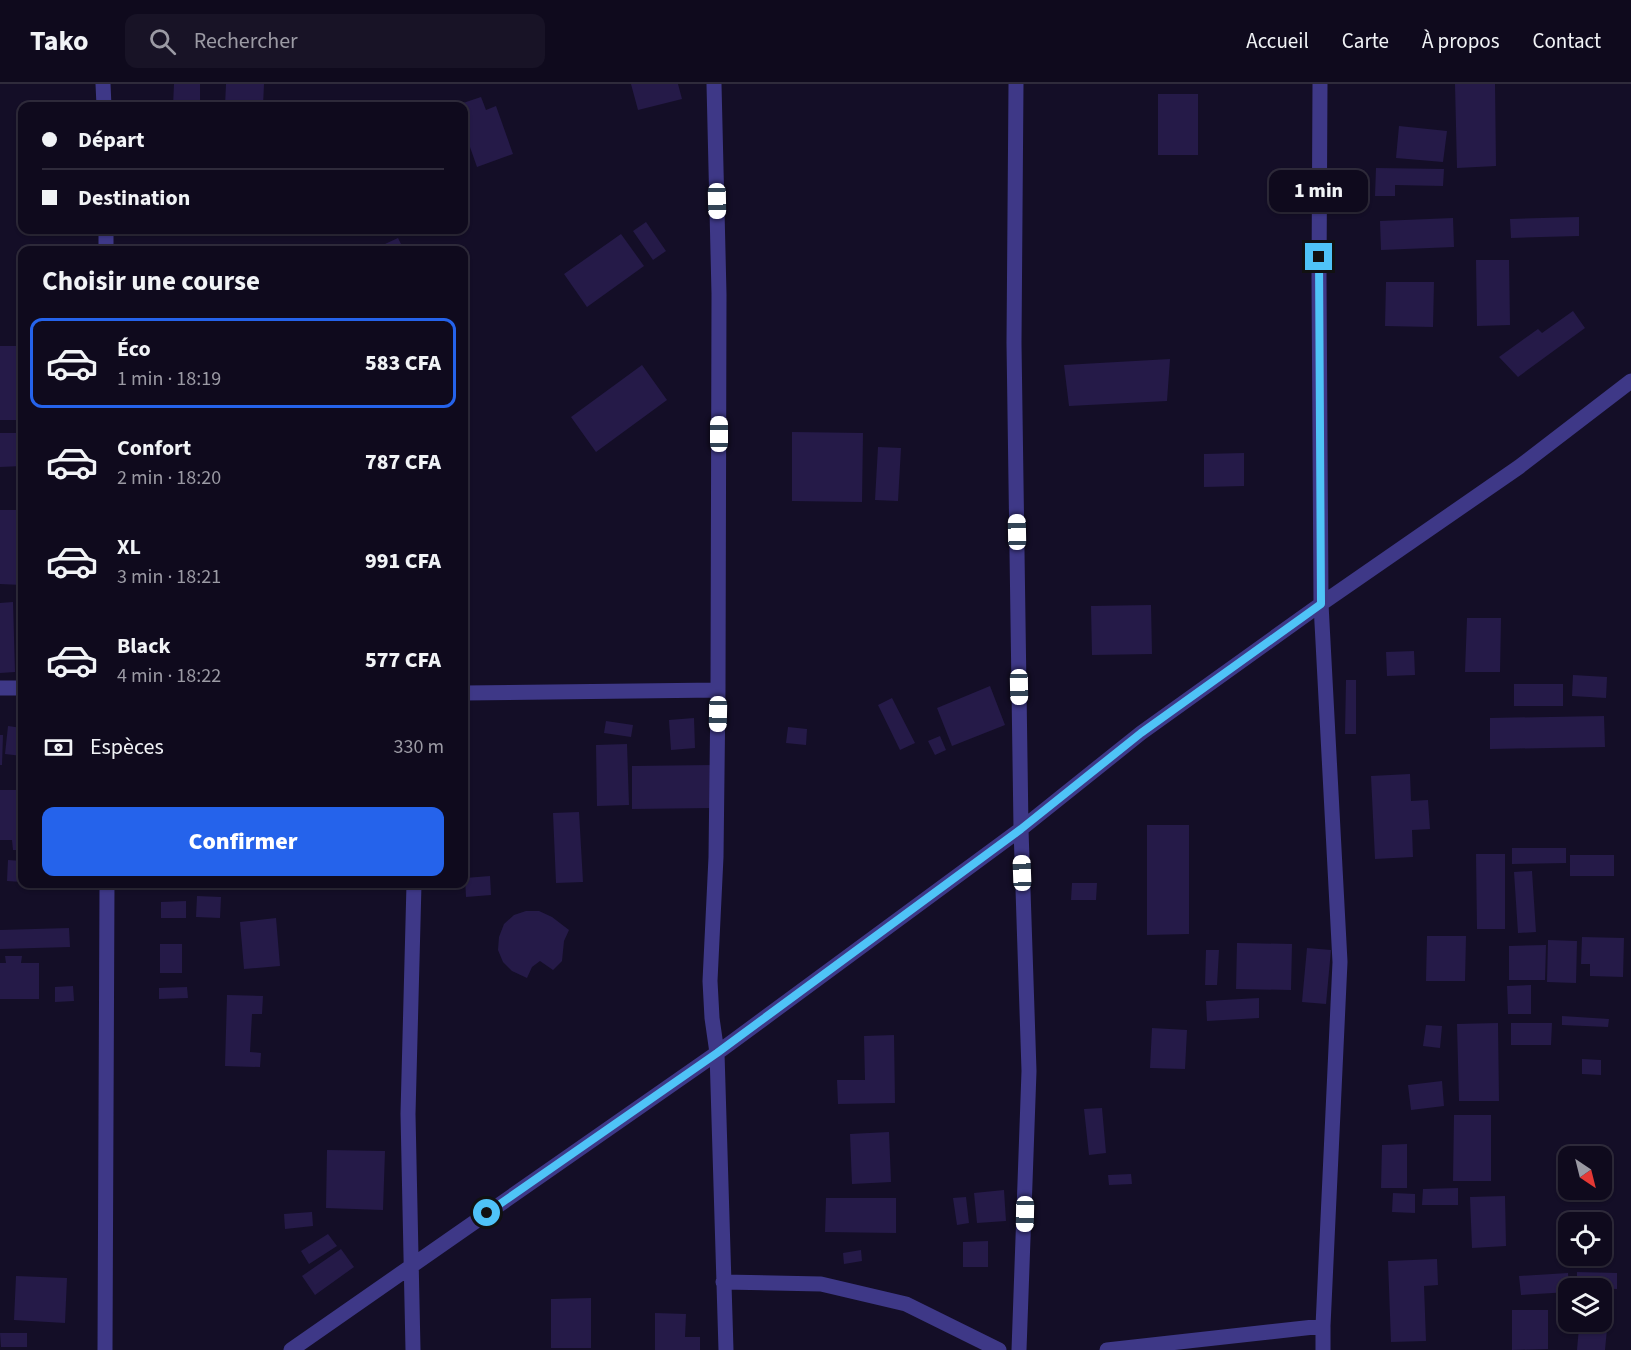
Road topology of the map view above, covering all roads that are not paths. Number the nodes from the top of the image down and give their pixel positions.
1 (103, 84) edge
2 (714, 84) edge
3 (1016, 84) edge
4 (1320, 84) edge
5 (104, 102) edge
6 (1631, 381) edge
7 (1321, 604) junction
8 (0, 688) edge
9 (18, 688) edge
10 (718, 690) junction
11 (468, 693) edge
12 (1021, 829) junction
13 (107, 888) edge
14 (414, 888) edge
15 (717, 1053) junction
16 (410, 1266) junction
17 (723, 1282) junction
18 (1323, 1326) junction
19 (105, 1350) edge
20 (291, 1350) edge
21 (413, 1350) edge
22 (726, 1350) edge
23 (999, 1350) edge
24 (1019, 1350) edge
25 (1107, 1350) edge
26 (1323, 1350) edge

1 - 5 street
2 - 10 street
3 - 12 street
4 - 7 street
6 - 7 street
7 - 12 street
7 - 18 street
8 - 9 street
10 - 11 street
10 - 15 street
12 - 15 street
12 - 24 street
13 - 19 street
14 - 16 street
15 - 16 street
15 - 17 street
16 - 20 street
16 - 21 street
17 - 22 street
17 - 23 street
18 - 25 street
18 - 26 street

